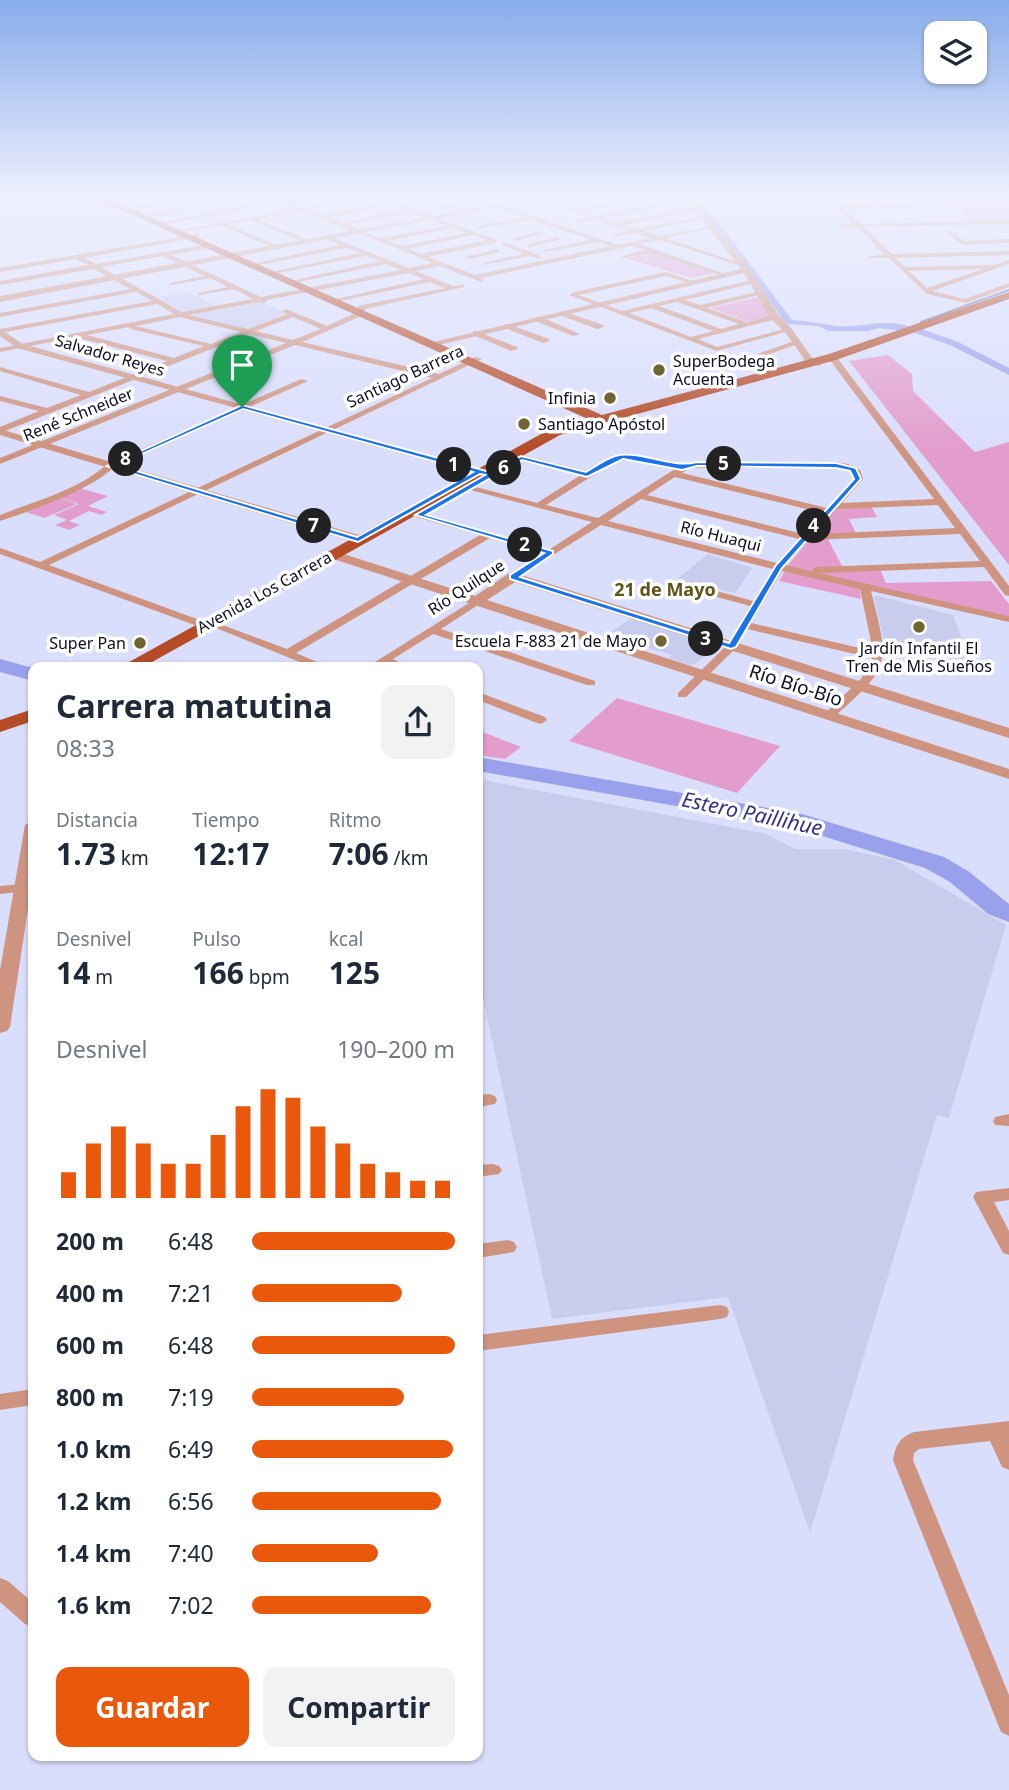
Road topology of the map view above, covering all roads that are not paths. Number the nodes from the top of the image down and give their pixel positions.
1 (752, 282) edge
2 (90, 283) edge
3 (123, 283) edge
4 (180, 283) edge
5 (226, 283) edge
6 (298, 283) edge
7 (302, 283) edge
8 (352, 283) edge
9 (418, 283) edge
10 (437, 283) edge
11 (628, 283) edge
12 (690, 283) edge
13 (750, 283) edge
14 (918, 283) edge
15 (952, 283) edge
16 (173, 284) dead end
17 (1009, 285) edge
18 (462, 286) dead end
19 (236, 287) junction
20 (673, 287) junction
21 (452, 288) junction
22 (137, 290) junction
23 (315, 290) junction
24 (925, 290) junction
25 (761, 292) junction
26 (200, 294) dead end
27 (696, 295) junction
28 (1009, 295) edge
29 (0, 299) edge
30 (340, 299) junction
31 (264, 300) junction
32 (678, 300) junction
33 (159, 302) junction
34 (599, 304) junction
35 (652, 306) junction
36 (699, 307) junction
37 (361, 311) junction
38 (563, 313) junction
39 (622, 313) junction
40 (293, 314) junction
41 (0, 315) edge
42 (183, 316) junction
43 (774, 317) junction
44 (538, 319) junction
45 (746, 324) junction
46 (129, 326) junction
47 (508, 326) junction
48 (600, 327) dead end
49 (327, 329) junction
50 (788, 330) junction
51 (249, 331) junction
52 (720, 331) junction
53 (0, 332) edge
54 (476, 333) junction
55 (576, 334) dead end
56 (79, 335) junction
57 (690, 339) junction
58 (293, 341) junction
59 (546, 341) dead end
60 (434, 343) junction
61 (797, 343) junction
62 (20, 346) junction
63 (214, 346) junction
64 (514, 349) dead end
65 (0, 350) edge
66 (761, 354) dead end
67 (822, 360) junction
68 (175, 361) junction
69 (475, 361) junction
70 (0, 369) edge
71 (133, 377) junction
72 (440, 377) junction
73 (304, 381) dead end
74 (175, 389) junction
75 (90, 395) junction
76 (0, 398) edge
77 (242, 407) junction
78 (47, 411) junction
79 (583, 412) junction
80 (606, 419) junction
81 (326, 430) junction
82 (0, 431) edge
83 (544, 437) junction
84 (41, 444) junction
85 (521, 458) junction
86 (0, 461) edge
87 (110, 466) junction
88 (678, 471) junction
89 (485, 473) junction
90 (587, 474) junction
91 (468, 488) junction
92 (198, 491) junction
93 (640, 496) junction
94 (940, 502) junction
95 (538, 506) junction
96 (830, 508) junction
97 (419, 515) junction
98 (0, 518) edge
99 (599, 522) junction
100 (961, 531) junction
101 (488, 535) junction
102 (804, 537) junction
103 (358, 539) junction
104 (0, 551) edge
105 (551, 552) junction
106 (337, 556) junction
107 (987, 564) junction
108 (42, 565) junction
109 (779, 567) junction
110 (800, 572) junction
111 (513, 577) junction
112 (411, 580) junction
113 (688, 586) dead end
114 (865, 586) junction
115 (1009, 593) edge
116 (477, 601) junction
117 (757, 606) junction
118 (1009, 619) edge
119 (746, 625) junction
120 (213, 626) junction
121 (433, 630) junction
122 (731, 647) junction
123 (288, 653) junction
124 (878, 656) junction
125 (139, 662) edge
126 (159, 662) edge
127 (310, 662) edge
128 (380, 662) edge
129 (705, 675) junction
130 (592, 683) dead end
131 (860, 687) junction
132 (682, 695) dead end
133 (483, 698) edge
134 (829, 715) junction
135 (28, 717) edge
136 (541, 720) dead end
137 (0, 726) edge
138 (28, 726) edge
139 (1009, 733) edge
140 (0, 736) edge
141 (1009, 774) edge
142 (28, 856) edge
143 (23, 888) junction
144 (0, 890) edge
145 (4, 976) edge
146 (0, 1027) edge
147 (1009, 1194) edge
148 (508, 1247) dead end
149 (1009, 1248) edge
150 (483, 1250) edge
151 (720, 1312) dead end
152 (483, 1342) edge
153 (28, 1398) edge
154 (0, 1402) edge
155 (1002, 1431) edge
156 (1009, 1461) edge
157 (0, 1588) edge
158 (28, 1613) edge
159 (1009, 1724) edge

1 - 25 street
2 - 29 street
3 - 22 street
4 - 16 street
5 - 19 street
6 - 23 main road
7 - 23 main road
8 - 23 street
9 - 30 street
10 - 21 street
11 - 34 street
12 - 20 street
13 - 27 street
14 - 24 street
15 - 24 street
17 - 24 street
18 - 21 street, René Schneider
19 - 26 street
19 - 31 street
20 - 27 street
20 - 34 street
21 - 37 street, René Schneider
22 - 33 street
22 - 41 street
23 - 30 main road
23 - 31 street
23 - 37 main road
25 - 36 street
25 - 43 street
27 - 32 street
28 - 67 main road, Avenida Los Carrera
30 - 37 main road
31 - 40 street
31 - 42 street
32 - 35 street
32 - 36 street
33 - 42 street
33 - 53 street
34 - 38 street
34 - 39 street
35 - 39 street
35 - 52 street
36 - 45 street
37 - 49 street, René Schneider
37 - 60 main road
38 - 44 street
38 - 48 street
39 - 57 street
40 - 49 street
40 - 51 street
42 - 46 street
42 - 51 street
43 - 45 street
43 - 50 street
44 - 47 street
44 - 55 street
45 - 52 street
46 - 56 street
46 - 63 street
47 - 54 street
47 - 59 street
49 - 58 street, René Schneider
50 - 57 street
50 - 61 street
51 - 58 street
51 - 63 street
52 - 57 street
53 - 62 street, Salvador Reyes
54 - 60 street
54 - 64 street
56 - 62 street
56 - 68 street
58 - 72 street
58 - 74 street, René Schneider
60 - 69 main road
61 - 66 street
61 - 67 street
62 - 65 street
62 - 71 street, Salvador Reyes
63 - 68 street
67 - 80 main road, Avenida Los Carrera
67 - 94 street
68 - 71 street
69 - 72 street, Santiago Barrera
69 - 79 main road
69 - 80 main road
70 - 75 street
71 - 74 street, Salvador Reyes
71 - 75 street
72 - 81 street, Santiago Barrera
73 - 77 street
74 - 77 street, Salvador Reyes
74 - 84 street, René Schneider
75 - 78 street
76 - 78 street
77 - 81 street, Salvador Reyes
77 - 87 street
78 - 82 street
79 - 80 main road
79 - 83 main road
80 - 83 main road, Avenida Los Carrera
80 - 85 main road, Avenida Los Carrera
81 - 89 street, Salvador Reyes
81 - 92 street, Santiago Barrera
82 - 84 street
83 - 89 main road, Avenida Los Carrera
84 - 86 street, René Schneider
84 - 87 street
85 - 89 main road, Avenida Los Carrera
85 - 90 street
87 - 92 street
87 - 98 street
88 - 90 street
88 - 93 street, Río Quilque
88 - 96 street
88 - 96 street
89 - 91 main road, Avenida Los Carrera
89 - 103 main road, Avenida Los Carrera
90 - 95 street
91 - 95 street, Río Huaqui
91 - 97 main road, Avenida Los Carrera
92 - 103 street
92 - 108 street, Santiago Barrera
93 - 99 street, Río Quilque
93 - 102 street
94 - 96 street
94 - 100 street
95 - 99 street, Río Huaqui
96 - 102 street
97 - 101 street
97 - 106 main road, Avenida Los Carrera
99 - 105 street, Río Quilque
99 - 109 street, Río Huaqui
100 - 102 street
100 - 107 street
101 - 105 street
101 - 112 street
102 - 109 street
103 - 106 main road, Avenida Los Carrera
104 - 108 street
105 - 111 street, Río Quilque
106 - 112 street, Río Bío-Bío
106 - 120 main road, Avenida Los Carrera
107 - 110 street
107 - 115 street
108 - 120 street
109 - 110 street, Río Huaqui
109 - 117 street
110 - 114 street, Río Huaqui
111 - 116 street, Río Quilque
111 - 122 street
112 - 116 street, Río Bío-Bío
112 - 123 street
113 - 117 street
114 - 118 street, Río Huaqui
114 - 124 street
116 - 121 street, Río Quilque
116 - 129 street, Río Bío-Bío
117 - 119 street
119 - 122 street
119 - 124 street
120 - 123 street
120 - 125 main road, Avenida Los Carrera
120 - 126 main road, Avenida Los Carrera
121 - 128 street, Río Quilque
121 - 130 street
122 - 129 street
122 - 131 street
123 - 127 street
124 - 131 street
129 - 132 street
129 - 134 street, Río Bío-Bío
131 - 134 street
131 - 139 street
133 - 136 street
134 - 141 street, Río Bío-Bío
135 - 137 main road
138 - 140 main road
142 - 143 street
143 - 144 street
143 - 145 street
145 - 146 street
147 - 149 street
148 - 150 street
151 - 152 street
153 - 154 street
155 - 156 street
155 - 159 street
157 - 158 street

